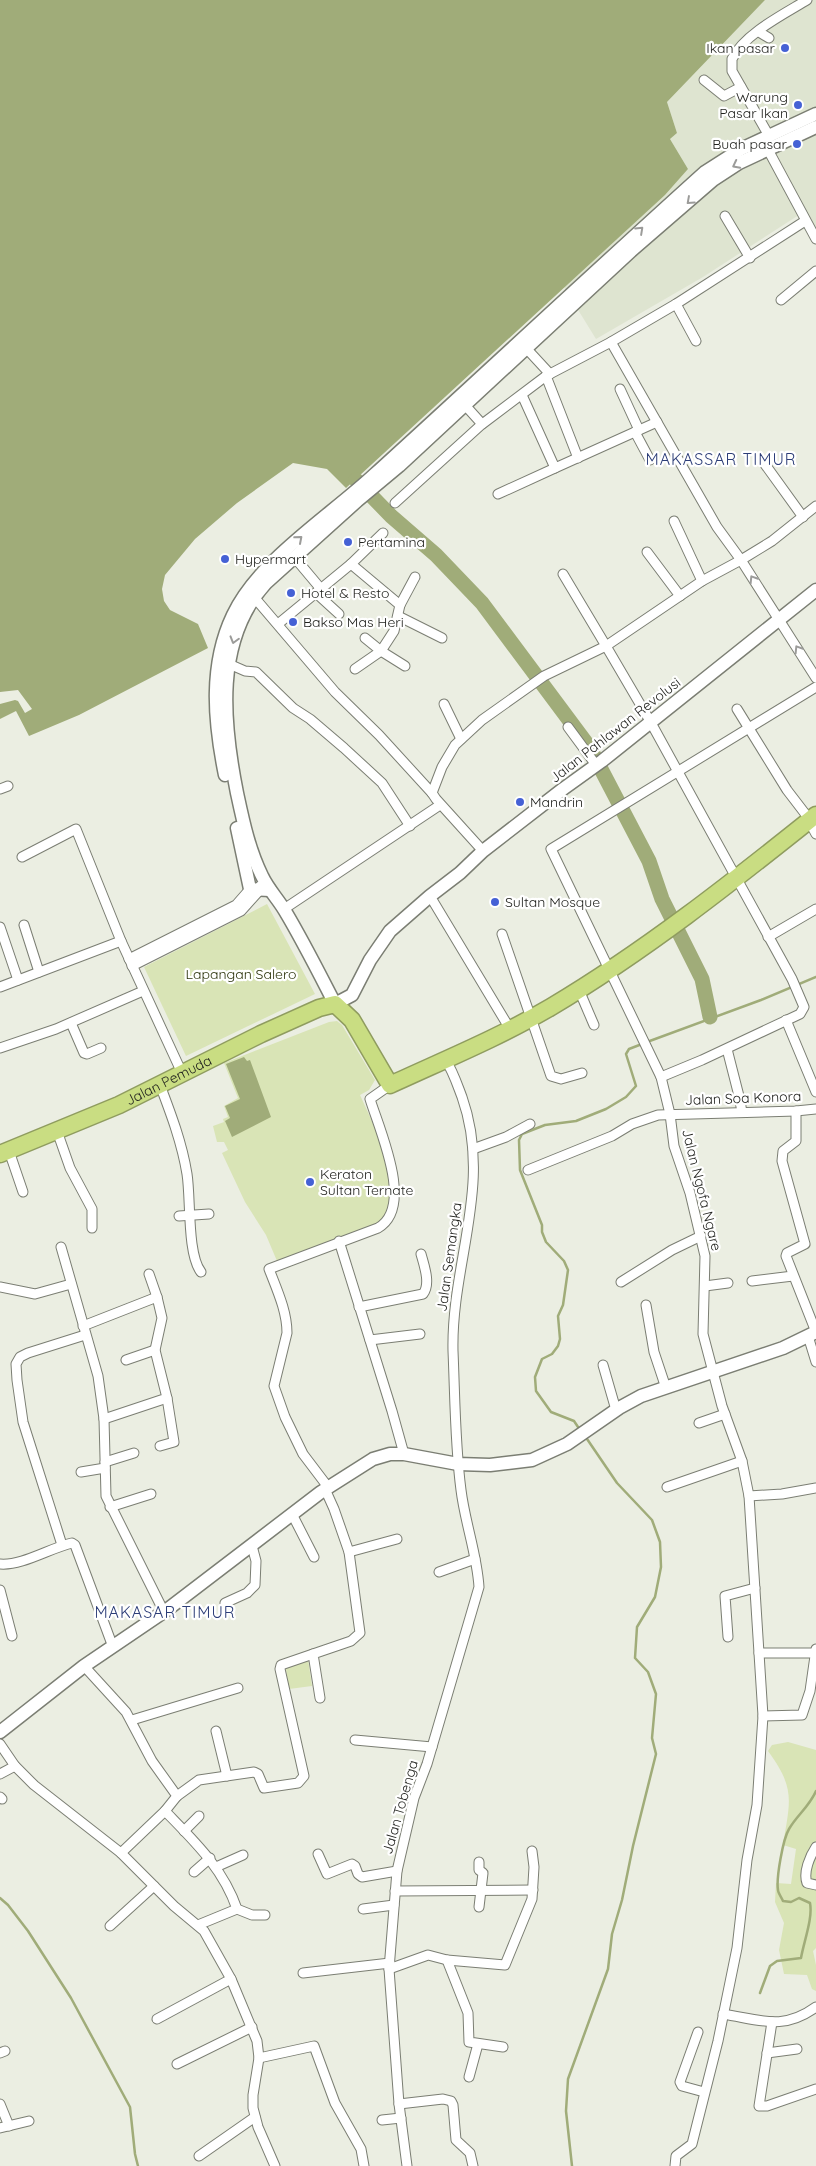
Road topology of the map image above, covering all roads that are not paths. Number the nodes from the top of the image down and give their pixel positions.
1 (807, 0) edge
2 (759, 32) junction
3 (769, 38) dead end
4 (704, 80) dead end
5 (741, 88) junction
6 (816, 114) edge
7 (816, 128) edge
8 (766, 142) junction
9 (725, 216) dead end
10 (662, 218) junction
11 (805, 221) junction
12 (814, 237) edge
13 (750, 258) junction
14 (816, 271) edge
15 (781, 300) dead end
16 (676, 304) junction
17 (696, 341) dead end
18 (612, 342) junction
19 (528, 350) junction
20 (547, 373) junction
21 (620, 389) dead end
22 (522, 394) junction
23 (464, 404) junction
24 (657, 422) junction
25 (482, 424) junction
26 (637, 431) junction
27 (578, 458) junction
28 (650, 460) dead end
29 (764, 463) dead end
30 (555, 468) junction
31 (375, 480) junction
32 (498, 494) dead end
33 (355, 497) junction
34 (395, 503) dead end
35 (816, 506) edge
36 (803, 517) junction
37 (674, 521) dead end
38 (383, 533) dead end
39 (646, 552) dead end
40 (295, 558) junction
41 (741, 560) junction
42 (351, 564) junction
43 (563, 574) dead end
44 (415, 577) dead end
45 (263, 579) junction
46 (702, 581) junction
47 (816, 590) edge
48 (319, 591) junction
49 (254, 596) junction
50 (680, 596) junction
51 (400, 605) junction
52 (339, 614) dead end
53 (398, 616) junction
54 (779, 620) junction
55 (278, 624) junction
56 (365, 638) dead end
57 (442, 638) dead end
58 (606, 646) junction
59 (381, 651) junction
60 (226, 660) junction
61 (405, 666) dead end
62 (355, 669) dead end
63 (816, 678) edge
64 (816, 687) edge
65 (444, 704) dead end
66 (737, 709) dead end
67 (650, 721) junction
68 (568, 727) dead end
69 (749, 728) junction
70 (461, 739) junction
71 (598, 764) junction
72 (676, 772) junction
73 (432, 793) junction
74 (440, 805) junction
75 (813, 823) edge
76 (410, 826) junction
77 (482, 851) junction
78 (22, 857) dead end
79 (736, 878) junction
80 (259, 890) junction
81 (430, 896) junction
82 (284, 909) junction
83 (816, 909) edge
84 (24, 925) dead end
85 (0, 927) edge
86 (502, 934) dead end
87 (768, 936) junction
88 (121, 941) junction
89 (130, 962) junction
90 (608, 971) junction
91 (40, 972) junction
92 (18, 980) junction
93 (0, 987) edge
94 (579, 990) junction
95 (143, 991) junction
96 (352, 995) junction
97 (335, 1004) junction
98 (531, 1018) junction
99 (352, 1020) junction
100 (786, 1020) junction
101 (71, 1023) junction
102 (594, 1025) dead end
103 (510, 1029) junction
104 (0, 1048) edge
105 (101, 1048) dead end
106 (727, 1049) junction
107 (446, 1059) junction
108 (182, 1073) junction
109 (582, 1073) dead end
110 (660, 1077) junction
111 (160, 1085) junction
112 (390, 1085) junction
113 (816, 1092) edge
114 (816, 1109) edge
115 (742, 1112) junction
116 (796, 1112) junction
117 (670, 1114) junction
118 (530, 1124) dead end
119 (57, 1131) junction
120 (473, 1149) junction
121 (4, 1152) edge
122 (528, 1170) dead end
123 (23, 1192) dead end
124 (209, 1214) dead end
125 (191, 1215) junction
126 (179, 1216) dead end
127 (92, 1228) dead end
128 (702, 1236) junction
129 (339, 1241) junction
130 (61, 1247) dead end
131 (421, 1254) dead end
132 (201, 1272) dead end
133 (149, 1274) dead end
134 (793, 1276) junction
135 (752, 1281) dead end
136 (621, 1282) dead end
137 (728, 1283) dead end
138 (71, 1284) junction
139 (705, 1286) junction
140 (0, 1287) edge
141 (157, 1297) junction
142 (646, 1305) dead end
143 (359, 1307) junction
144 (84, 1330) junction
145 (814, 1333) edge
146 (420, 1334) dead end
147 (370, 1340) junction
148 (155, 1350) junction
149 (126, 1360) dead end
150 (816, 1362) edge
151 (603, 1365) dead end
152 (712, 1372) junction
153 (666, 1388) junction
154 (167, 1398) junction
155 (616, 1410) junction
156 (725, 1414) junction
157 (104, 1420) junction
158 (699, 1423) dead end
159 (160, 1446) dead end
160 (134, 1453) dead end
161 (404, 1454) junction
162 (742, 1461) junction
163 (458, 1464) junction
164 (105, 1465) junction
165 (80, 1472) dead end
166 (666, 1486) dead end
167 (326, 1488) junction
168 (816, 1488) edge
169 (151, 1494) dead end
170 (749, 1496) junction
171 (110, 1507) junction
172 (292, 1514) junction
173 (397, 1539) dead end
174 (62, 1545) junction
175 (252, 1546) junction
176 (349, 1552) junction
177 (314, 1557) dead end
178 (475, 1559) junction
179 (0, 1564) edge
180 (438, 1572) dead end
181 (755, 1588) junction
182 (0, 1590) edge
183 (225, 1603) dead end
184 (164, 1612) junction
185 (12, 1636) dead end
186 (728, 1637) dead end
187 (113, 1647) junction
188 (816, 1649) edge
189 (759, 1653) junction
190 (816, 1653) edge
191 (313, 1654) junction
192 (84, 1666) junction
193 (238, 1688) dead end
194 (320, 1698) dead end
195 (762, 1716) junction
196 (132, 1720) junction
197 (216, 1731) dead end
198 (0, 1732) edge
199 (354, 1740) dead end
200 (0, 1744) edge
201 (432, 1747) junction
202 (15, 1766) junction
203 (0, 1774) edge
204 (227, 1776) junction
205 (177, 1796) junction
206 (165, 1811) junction
207 (199, 1816) dead end
208 (184, 1831) junction
209 (816, 1846) edge
210 (532, 1851) dead end
211 (121, 1853) junction
212 (318, 1854) dead end
213 (242, 1855) dead end
214 (210, 1858) junction
215 (480, 1862) dead end
216 (216, 1867) junction
217 (397, 1871) junction
218 (194, 1872) dead end
219 (816, 1885) edge
220 (154, 1886) junction
221 (533, 1890) junction
222 (395, 1891) junction
223 (482, 1891) junction
224 (394, 1905) junction
225 (479, 1907) dead end
226 (237, 1909) junction
227 (363, 1909) dead end
228 (265, 1915) dead end
229 (198, 1924) junction
230 (110, 1926) dead end
231 (447, 1960) junction
232 (390, 1966) junction
233 (304, 1973) dead end
234 (231, 1979) junction
235 (816, 2007) edge
236 (724, 2014) junction
237 (157, 2019) dead end
238 (772, 2022) junction
239 (252, 2027) junction
240 (698, 2032) dead end
241 (478, 2044) junction
242 (503, 2047) dead end
243 (797, 2049) dead end
244 (767, 2053) junction
245 (259, 2058) junction
246 (177, 2064) dead end
247 (470, 2077) dead end
248 (816, 2089) edge
249 (704, 2092) junction
250 (0, 2104) edge
251 (399, 2104) junction
252 (255, 2117) junction
253 (401, 2118) junction
254 (382, 2120) dead end
255 (29, 2121) dead end
256 (10, 2126) junction
257 (0, 2128) edge
258 (199, 2156) dead end
259 (276, 2166) edge
260 (364, 2166) edge
261 (407, 2166) edge
262 (473, 2166) edge
263 (675, 2166) edge

1 - 2 street
2 - 3 street
2 - 5 street
4 - 5 street
5 - 8 street
6 - 8 street
7 - 8 street
8 - 10 street
8 - 11 street
9 - 13 street
10 - 19 street
31 -> 10 street
11 - 12 street
11 - 13 street
13 - 16 street
14 - 15 street
16 - 17 street
16 - 18 street
18 - 20 street
18 - 24 street
19 - 20 street
19 - 23 street
20 - 22 street
20 - 27 street
21 - 26 street
22 - 25 street
22 - 30 street
23 - 25 street
23 - 31 street
24 - 26 street
24 - 41 street
25 - 34 street
26 - 27 street
26 - 28 street
27 - 30 street
29 - 36 street
30 - 32 street
31 - 33 street
33 - 40 street
45 -> 33 street
35 - 36 street
36 - 41 street
37 - 46 street
38 - 42 street
39 - 50 street
40 - 45 street
40 - 48 street
41 - 46 street
54 -> 41 street
42 - 48 street
42 - 51 street
43 - 58 street
44 - 51 street
45 - 49 street
45 - 60 street
46 - 50 street
47 - 54 street, Jalan Pahlawan Revolusi
48 - 52 street
48 - 55 street
49 - 55 street
49 -> 60 street
50 - 58 street
51 - 53 street
53 - 57 street
53 - 59 street
63 -> 54 street
54 - 67 street, Jalan Pahlawan Revolusi
55 - 73 street
56 - 59 street
58 - 67 street
58 - 70 street
59 - 61 street
59 - 62 street
60 - 76 street
60 - 80 street
60 - 80 street
64 - 69 street
65 - 70 street
66 - 69 street
67 - 71 street, Jalan Pahlawan Revolusi
67 - 72 street
68 - 71 street
69 - 72 street
69 - 75 street
70 - 73 street
71 - 77 street, Jalan Pahlawan Revolusi
72 - 79 street
72 - 90 street
73 - 74 street
74 - 76 street
74 - 77 street
75 - 79 highway
76 - 82 street
77 - 81 street, Jalan Pahlawan Revolusi
78 - 88 street
79 - 87 street
79 - 90 highway
80 - 82 street
80 - 89 street
81 - 96 street, Jalan Pahlawan Revolusi
81 - 103 street
82 - 97 street
83 - 87 street
84 - 91 street
85 - 92 street
86 - 98 street
87 - 100 street
88 - 89 street
88 - 91 street
89 - 95 street
90 - 94 highway
90 - 110 street, Jalan Ngofa Ngare
91 - 92 street
92 - 93 street
94 - 98 highway
94 - 102 street
95 - 101 street
95 - 108 street
96 - 97 street
96 - 99 street
97 - 99 highway
97 - 108 highway, Jalan Pemuda
98 - 103 highway
98 - 109 street
99 - 112 highway
100 - 106 street
100 - 113 street
101 - 104 street
101 - 105 street
103 - 107 highway
106 - 110 street
106 - 115 street
107 - 112 highway
107 - 120 street, Jalan Semangka
108 - 111 highway, Jalan Pemuda
110 - 117 street, Jalan Ngofa Ngare
111 - 119 highway, Jalan Pemuda
111 - 125 street
112 - 129 street
114 - 116 street, Jalan Soa Konora
115 - 116 street, Jalan Soa Konora
115 - 117 street, Jalan Soa Konora
116 - 134 street
117 - 122 street, Jalan Soa Konora
117 - 128 street, Jalan Ngofa Ngare
118 - 120 street
119 - 121 highway, Jalan Pemuda
119 - 127 street
120 - 163 street, Jalan Semangka
121 - 123 street
124 - 125 street
125 - 126 street
125 - 132 street
128 - 136 street
128 - 139 street, Jalan Ngofa Ngare
129 - 143 street
129 - 167 street
130 - 138 street
131 - 143 street
133 - 141 street
134 - 135 street
134 - 145 street
137 - 139 street
138 - 140 street
138 - 144 street
139 - 152 street, Jalan Ngofa Ngare
141 - 144 street
141 - 148 street
142 - 153 street
143 - 147 street
144 - 157 street
144 - 174 street
145 - 150 street
145 - 152 street
146 - 147 street
147 - 161 street
148 - 149 street
148 - 154 street
151 - 155 street
152 - 153 street
152 - 156 street, Jalan Ngofa Ngare
153 - 155 street
154 - 157 street
154 - 159 street
155 - 163 street
156 - 158 street
156 - 162 street, Jalan Ngofa Ngare
157 - 164 street
160 - 164 street
161 - 163 street
161 - 167 street
162 - 166 street
162 - 170 street, Jalan Ngofa Ngare
163 - 178 street, Jalan Tobenga
164 - 165 street
164 - 171 street
167 - 172 street
167 - 176 street
168 - 170 street
169 - 171 street
170 - 181 street, Jalan Ngofa Ngare
171 - 184 street
172 - 175 street
172 - 177 street
173 - 176 street
174 - 179 street
174 - 187 street
175 - 183 street
175 - 184 street
176 - 191 street
178 - 180 street
178 - 201 street, Jalan Tobenga
181 - 186 street
181 - 189 street, Jalan Ngofa Ngare
182 - 185 street
184 - 187 street
187 - 192 street
188 - 190 street
189 - 190 street
189 - 195 street, Jalan Ngofa Ngare
190 - 195 street
191 - 194 street
191 - 204 street
192 - 196 street
192 - 198 street
193 - 196 street
195 - 236 street, Jalan Ngofa Ngare
196 - 205 street
197 - 204 street
199 - 201 street
200 - 202 street
201 - 217 street, Jalan Tobenga
202 - 203 street
202 - 211 street
204 - 205 street
205 - 206 street
206 - 208 street
206 - 211 street
207 - 208 street
208 - 214 street
209 - 219 street
210 - 221 street
211 - 220 street
212 - 217 street
213 - 216 street
214 - 216 street
214 - 218 street
215 - 223 street
216 - 226 street
217 - 222 street, Jalan Tobenga
220 - 229 street
220 - 230 street
221 - 223 street
221 - 231 street
222 - 223 street
222 - 224 street, Jalan Tobenga
223 - 225 street
224 - 227 street
224 - 232 street, Jalan Tobenga
226 - 228 street
226 - 229 street
229 - 234 street
231 - 232 street
231 - 241 street
232 - 233 street
232 - 251 street, Jalan Tobenga
234 - 237 street
234 - 239 street
235 - 238 street
236 - 238 street
236 - 249 street, Jalan Ngofa Ngare
238 - 244 street
239 - 245 street
239 - 246 street
240 - 249 street
241 - 242 street
241 - 247 street
243 - 244 street
244 - 248 street
245 - 252 street
245 - 260 street
249 - 263 street, Jalan Ngofa Ngare
250 - 256 street
251 - 253 street, Jalan Tobenga
251 - 262 street
252 - 258 street
252 - 259 street
253 - 254 street
253 - 261 street, Jalan Tobenga
255 - 256 street
256 - 257 street

